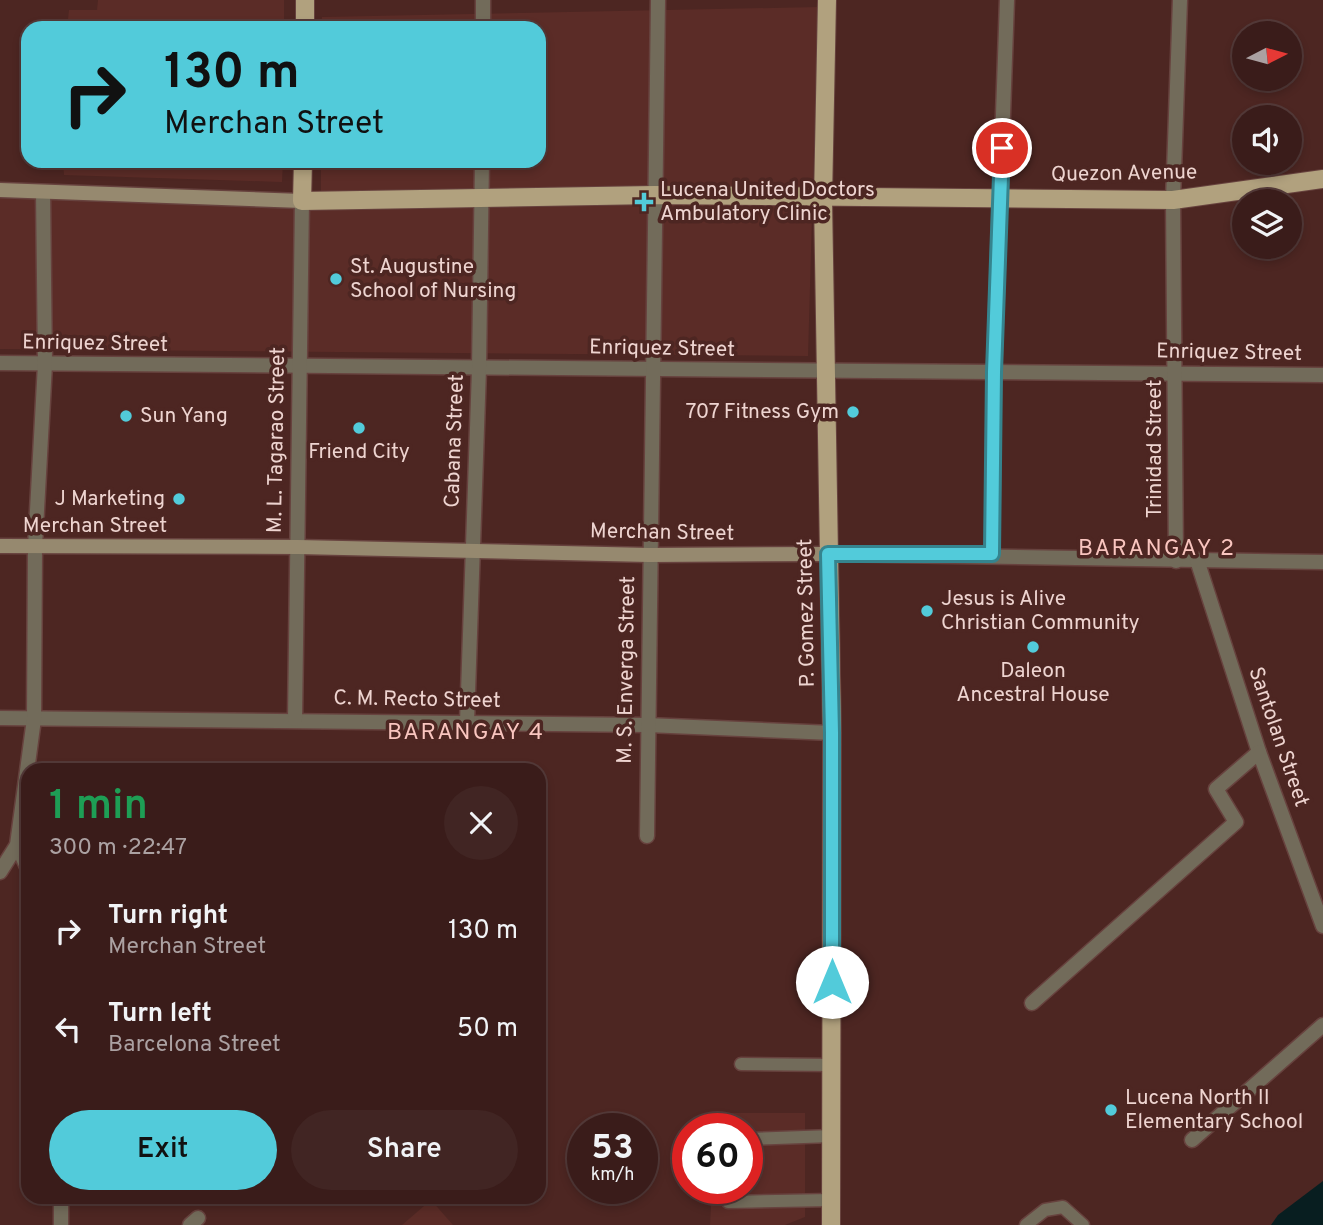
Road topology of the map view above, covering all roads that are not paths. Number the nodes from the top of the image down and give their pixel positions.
1 (305, 0) edge
2 (483, 0) edge
3 (658, 0) edge
4 (827, 0) edge
5 (1007, 0) edge
6 (1180, 0) edge
7 (305, 21) edge
8 (483, 21) edge
9 (303, 168) edge
10 (482, 168) edge
11 (1323, 179) edge
12 (0, 190) edge
13 (43, 192) junction
14 (654, 195) junction
15 (1001, 198) junction
16 (823, 199) junction
17 (482, 200) junction
18 (1173, 200) junction
19 (302, 201) junction
20 (0, 363) edge
21 (45, 365) junction
22 (302, 366) junction
23 (653, 368) junction
24 (479, 369) junction
25 (827, 372) junction
26 (994, 372) junction
27 (1175, 373) junction
28 (1323, 375) edge
29 (0, 546) edge
30 (35, 547) junction
31 (298, 547) junction
32 (472, 550) junction
33 (828, 554) junction
34 (992, 554) junction
35 (649, 555) junction
36 (1197, 560) junction
37 (1176, 561) junction
38 (1323, 562) edge
39 (0, 718) edge
40 (34, 719) junction
41 (295, 719) junction
42 (467, 722) junction
43 (647, 725) junction
44 (832, 733) junction
45 (1259, 752) junction
46 (28, 763) edge
47 (21, 815) edge
48 (647, 836) dead end
49 (17, 845) junction
50 (21, 854) edge
51 (0, 872) edge
52 (1323, 926) edge
53 (1032, 1003) dead end
54 (1323, 1025) edge
55 (741, 1064) dead end
56 (832, 1065) junction
57 (832, 1136) junction
58 (763, 1138) edge
59 (1192, 1140) dead end
60 (832, 1200) junction
61 (763, 1201) edge
62 (61, 1204) edge
63 (61, 1225) edge
64 (831, 1225) edge
65 (1026, 1225) edge
66 (1083, 1225) edge

1 - 7 main road
2 - 8 street
3 - 14 street, M. S. Enverga Street
4 - 16 main road, P. Gomez Street
5 - 15 street
6 - 18 street, Trinidad Street
9 - 19 main road, M. L. Tagarao Street
10 - 17 street, Cabana Street
11 - 18 main road, Quezon Avenue
12 - 13 main road, Quezon Avenue
13 - 19 main road, Quezon Avenue
13 - 21 street
14 - 16 main road, Quezon Avenue
14 - 17 main road, Quezon Avenue
14 - 23 street, M. S. Enverga Street
15 - 16 main road, Quezon Avenue
15 - 18 main road, Quezon Avenue
15 - 26 street
16 - 25 main road, P. Gomez Street
17 - 19 main road, Quezon Avenue
17 - 24 street, Cabana Street
18 - 27 street, Trinidad Street
19 - 22 street, M. L. Tagarao Street
20 - 21 street, Enriquez Street
21 - 22 street, Enriquez Street
21 - 30 street
22 - 24 street, Enriquez Street
22 - 31 street, M. L. Tagarao Street
23 - 24 street, Enriquez Street
23 - 25 street, Enriquez Street
23 - 35 street, M. S. Enverga Street
24 - 32 street, Cabana Street
25 - 26 street, Enriquez Street
25 - 33 main road, P. Gomez Street
26 - 27 street, Enriquez Street
26 - 34 street
27 - 28 street, Enriquez Street
27 - 37 street, Trinidad Street
29 - 30 main road, Merchan Street
30 - 31 main road, Merchan Street
30 - 40 street
31 - 32 main road, Merchan Street
31 - 41 street, M. L. Tagarao Street
32 - 35 main road, Merchan Street
32 - 42 street, Cabana Street
33 - 34 street, Merchan Street
33 - 35 main road, Merchan Street
33 - 44 main road, P. Gomez Street
34 - 37 street, Merchan Street
35 - 43 street, M. S. Enverga Street
36 - 37 street, Merchan Street
36 - 38 street, Merchan Street
36 - 45 street, Santolan Street
39 - 40 street, C. M. Recto Street
40 - 41 street, C. M. Recto Street
40 - 46 street
41 - 42 street, C. M. Recto Street
42 - 43 street, C. M. Recto Street
43 - 44 street, C. M. Recto Street
43 - 48 street, M. S. Enverga Street
44 - 56 main road, P. Gomez Street
45 - 52 street, Santolan Street
45 - 53 street
47 - 49 street
49 - 50 street
49 - 51 street
54 - 59 street
55 - 56 lane
56 - 57 main road, P. Gomez Street
57 - 58 lane
57 - 60 main road, P. Gomez Street
60 - 61 lane
60 - 64 main road, P. Gomez Street
62 - 63 street
65 - 66 lane

